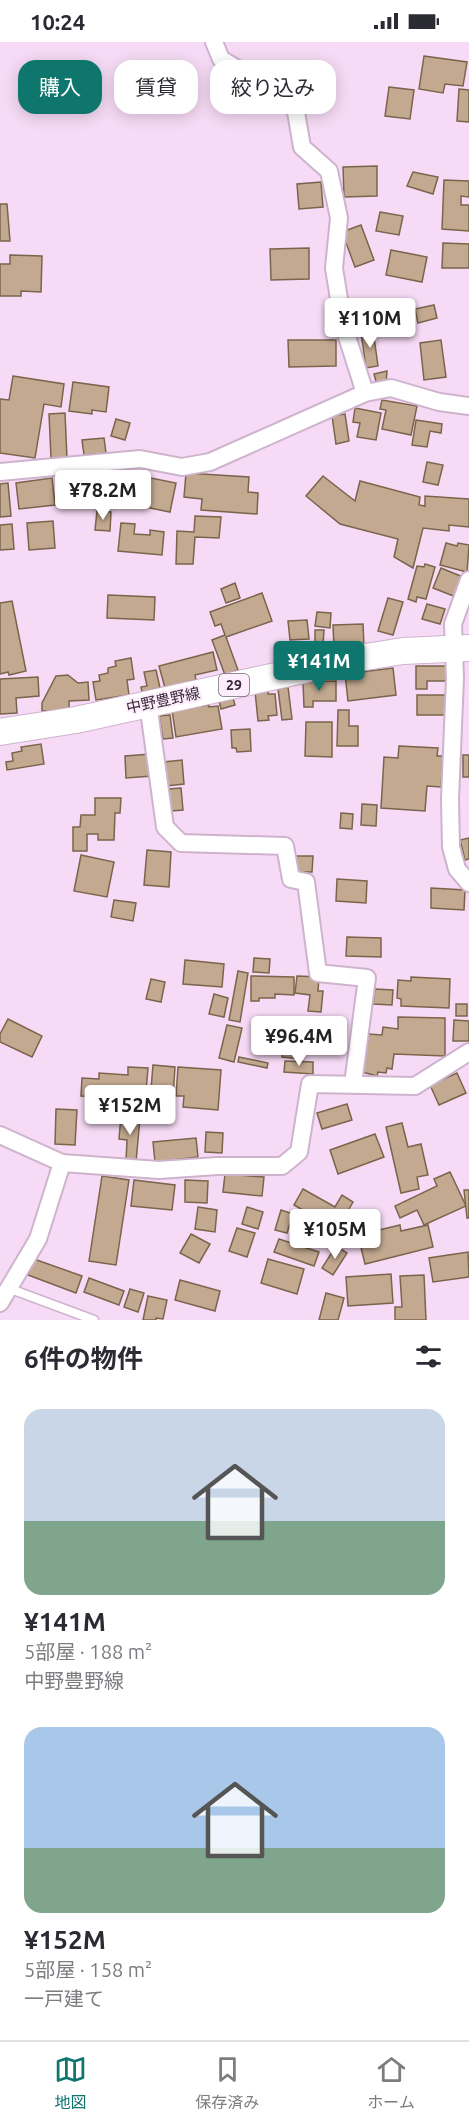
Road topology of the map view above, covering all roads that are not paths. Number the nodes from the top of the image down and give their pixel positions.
1 (214, 42) edge
2 (365, 393) junction
3 (469, 406) edge
4 (0, 472) edge
5 (469, 580) edge
6 (461, 648) edge
7 (148, 703) junction
8 (0, 732) edge
9 (469, 883) edge
10 (469, 1052) edge
11 (353, 1084) junction
12 (0, 1135) edge
13 (62, 1164) junction
14 (4, 1295) edge
15 (94, 1320) edge

1 - 2 street
2 - 3 street
2 - 4 street
5 - 6 street
6 - 7 main road, 中野豊野線 / 29
6 - 9 street
7 - 8 main road, 中野豊野線 / 29
7 - 11 street
10 - 11 street
11 - 13 street
12 - 13 street
13 - 14 street
14 - 15 lane

